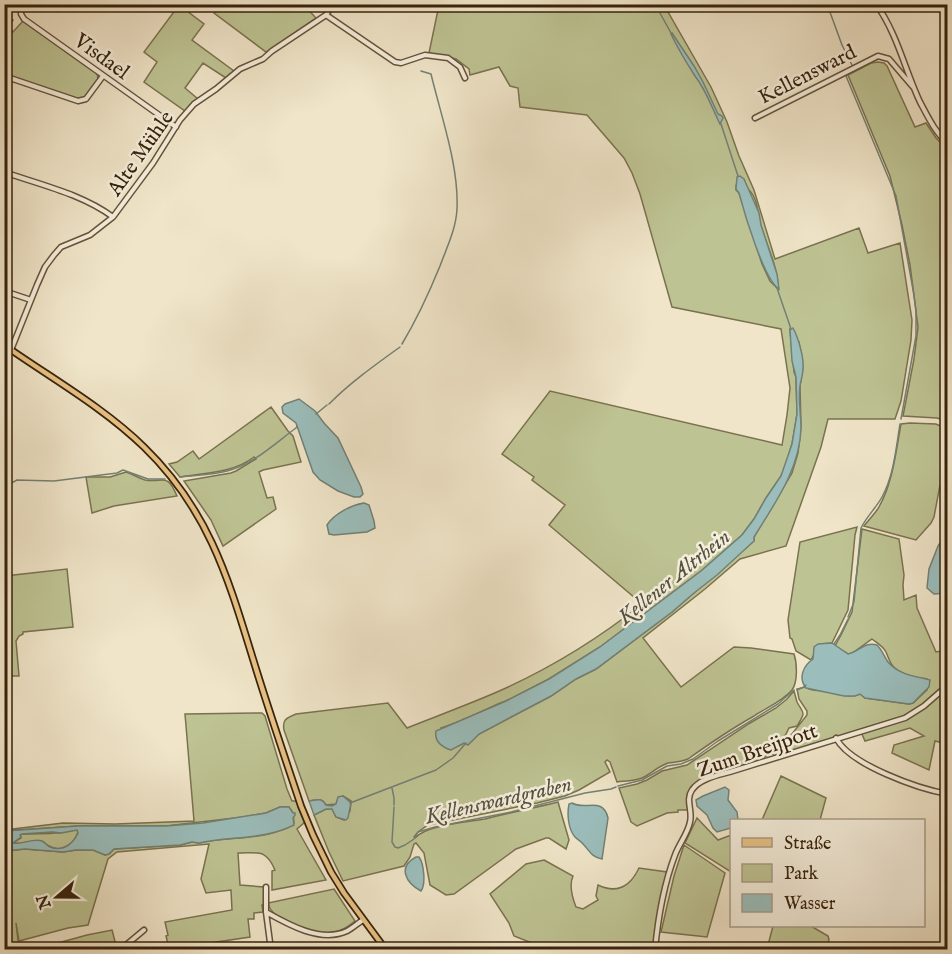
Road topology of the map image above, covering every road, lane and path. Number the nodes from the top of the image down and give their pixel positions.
1 (24, 4) edge
2 (333, 4) edge
3 (876, 4) edge
4 (326, 15) junction
5 (4, 76) edge
6 (103, 76) junction
7 (465, 78) dead end
8 (913, 87) junction
9 (755, 118) dead end
10 (176, 127) junction
11 (948, 144) edge
12 (4, 172) edge
13 (113, 217) junction
14 (4, 291) edge
15 (31, 300) junction
16 (4, 345) edge
17 (11, 350) junction
18 (948, 629) edge
19 (943, 638) dead end
20 (948, 686) edge
21 (836, 738) junction
22 (948, 794) edge
23 (266, 887) dead end
24 (266, 912) junction
25 (363, 920) junction
26 (144, 930) dead end
27 (120, 950) edge
28 (271, 950) edge
29 (386, 950) edge
30 (654, 950) edge

1 - 6 street, Visdael
2 - 4 street, Alte Mühle
3 - 8 street
4 - 7 street
4 - 10 street, Alte Mühle
5 - 6 street
6 - 10 street, Visdael
8 - 9 street, Kellensward
8 - 11 street
10 - 13 street, Alte Mühle
12 - 13 street
13 - 15 street, Alte Mühle
14 - 15 street
15 - 17 street, Alte Mühle
16 - 17 main road
17 - 25 main road
18 - 19 street
20 - 21 street, Zum Breijpott
21 - 22 street
21 - 30 street, Zum Breijpott
23 - 24 street
24 - 25 street
24 - 28 street
25 - 29 main road
26 - 27 street

